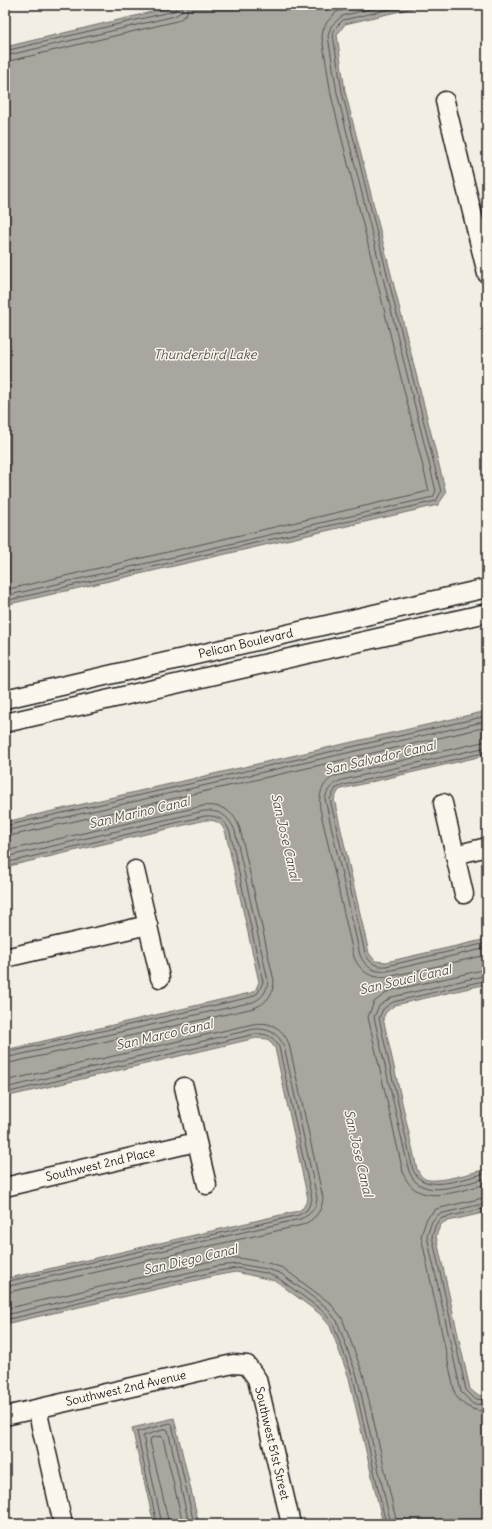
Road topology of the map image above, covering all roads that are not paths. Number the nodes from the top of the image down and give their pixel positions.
1 (445, 101) dead end
2 (487, 274) edge
3 (487, 588) edge
4 (487, 613) edge
5 (227, 648) junction
6 (233, 672) junction
7 (5, 699) edge
8 (5, 724) edge
9 (443, 803) dead end
10 (487, 847) edge
11 (455, 855) junction
12 (135, 870) dead end
13 (464, 894) dead end
14 (148, 925) junction
15 (5, 958) edge
16 (160, 978) dead end
17 (184, 1087) dead end
18 (196, 1142) junction
19 (206, 1185) dead end
20 (5, 1186) edge
21 (247, 1365) joint
22 (37, 1409) junction
23 (5, 1416) edge
24 (63, 1524) edge
25 (291, 1524) edge

1 - 2 street
3 - 5 street, Pelican Boulevard
4 - 6 street, Pelican Boulevard
5 - 6 street
5 - 7 street, Pelican Boulevard
6 - 8 street, Pelican Boulevard
9 - 11 street
10 - 11 street
11 - 13 street
12 - 14 street
14 - 15 street
14 - 16 street
17 - 18 street
18 - 19 street
18 - 20 street, Southwest 2nd Place
21 - 22 street, Southwest 2nd Avenue
21 - 25 street, Southwest 51st Street
22 - 23 street, Southwest 2nd Avenue
22 - 24 street

